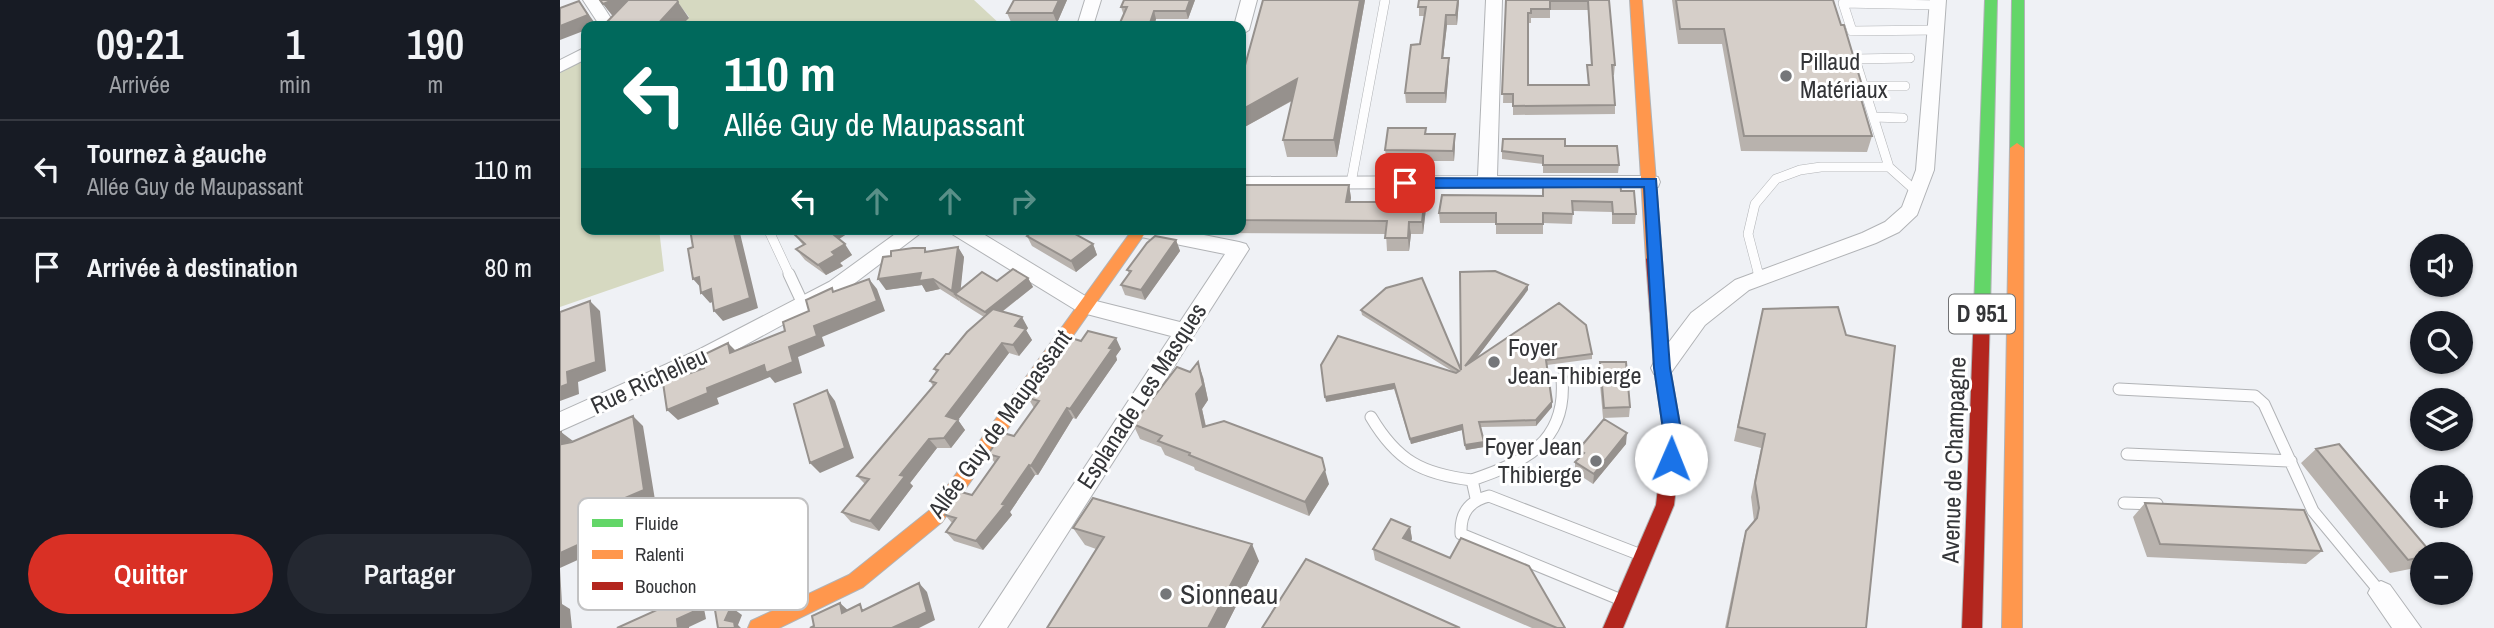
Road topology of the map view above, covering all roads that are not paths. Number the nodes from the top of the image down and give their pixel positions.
1 (591, 0) edge
2 (1093, 0) edge
3 (1249, 0) edge
4 (1385, 0) edge
5 (1494, 0) edge
6 (1636, 0) edge
7 (1991, 0) edge
8 (2018, 0) edge
9 (1938, 3) edge
10 (605, 21) edge
11 (1087, 21) edge
12 (1243, 21) edge
13 (1936, 30) junction
14 (581, 55) edge
15 (1910, 58) dead end
16 (560, 67) edge
17 (1864, 86) junction
18 (1905, 86) dead end
19 (1874, 117) junction
20 (1903, 118) dead end
21 (1889, 167) junction
22 (1246, 183) edge
23 (1350, 183) junction
24 (1487, 183) junction
25 (1651, 183) junction
26 (1917, 192) junction
27 (771, 235) edge
28 (908, 235) edge
29 (969, 235) edge
30 (1137, 235) edge
31 (1170, 235) edge
32 (1760, 278) junction
33 (803, 304) junction
34 (1086, 306) junction
35 (1184, 331) junction
36 (1662, 368) junction
37 (1562, 379) dead end
38 (2119, 389) dead end
39 (1371, 417) dead end
40 (560, 422) edge
41 (2127, 454) dead end
42 (2291, 461) junction
43 (1472, 480) junction
44 (1476, 498) junction
45 (2124, 503) dead end
46 (2165, 504) edge
47 (2300, 510) edge
48 (2314, 511) junction
49 (1644, 556) junction
50 (2381, 593) joint
51 (1624, 601) junction
52 (808, 604) edge
53 (796, 610) edge
54 (758, 628) edge
55 (992, 628) edge
56 (1613, 628) edge
57 (1972, 628) edge
58 (2012, 628) edge
59 (2408, 628) edge

1 - 10 street
2 - 11 street
3 - 12 street
4 - 23 lane
5 - 24 street
6 - 25 main road
7 - 57 main road, Avenue de Champagne / D 951
8 - 58 main road, D 951
9 - 13 street
9 - 13 lane
13 - 26 street
14 - 16 street
15 - 17 lane
17 - 18 lane
17 - 19 lane
19 - 20 lane
19 - 21 lane
21 - 26 lane
21 - 32 lane
22 - 23 street
23 - 24 street
24 - 25 street
25 - 36 main road
26 - 32 street
27 - 33 lane
28 - 33 street, Rue Richelieu
29 - 34 street
30 - 34 main road, Allée Guy de Maupassant
31 - 35 street, Esplanade Les Masques
32 - 36 street
33 - 40 street, Rue Richelieu
34 - 35 street
34 - 52 main road, Allée Guy de Maupassant
35 - 55 street, Esplanade Les Masques
36 - 49 main road
37 - 43 lane
38 - 42 lane
39 - 43 lane
41 - 42 lane
42 - 48 lane
43 - 44 lane
44 - 49 lane
44 - 51 lane
45 - 46 lane
47 - 48 lane
48 - 50 lane
49 - 51 main road
50 - 59 street
51 - 56 main road
53 - 54 main road, Allée Guy de Maupassant

